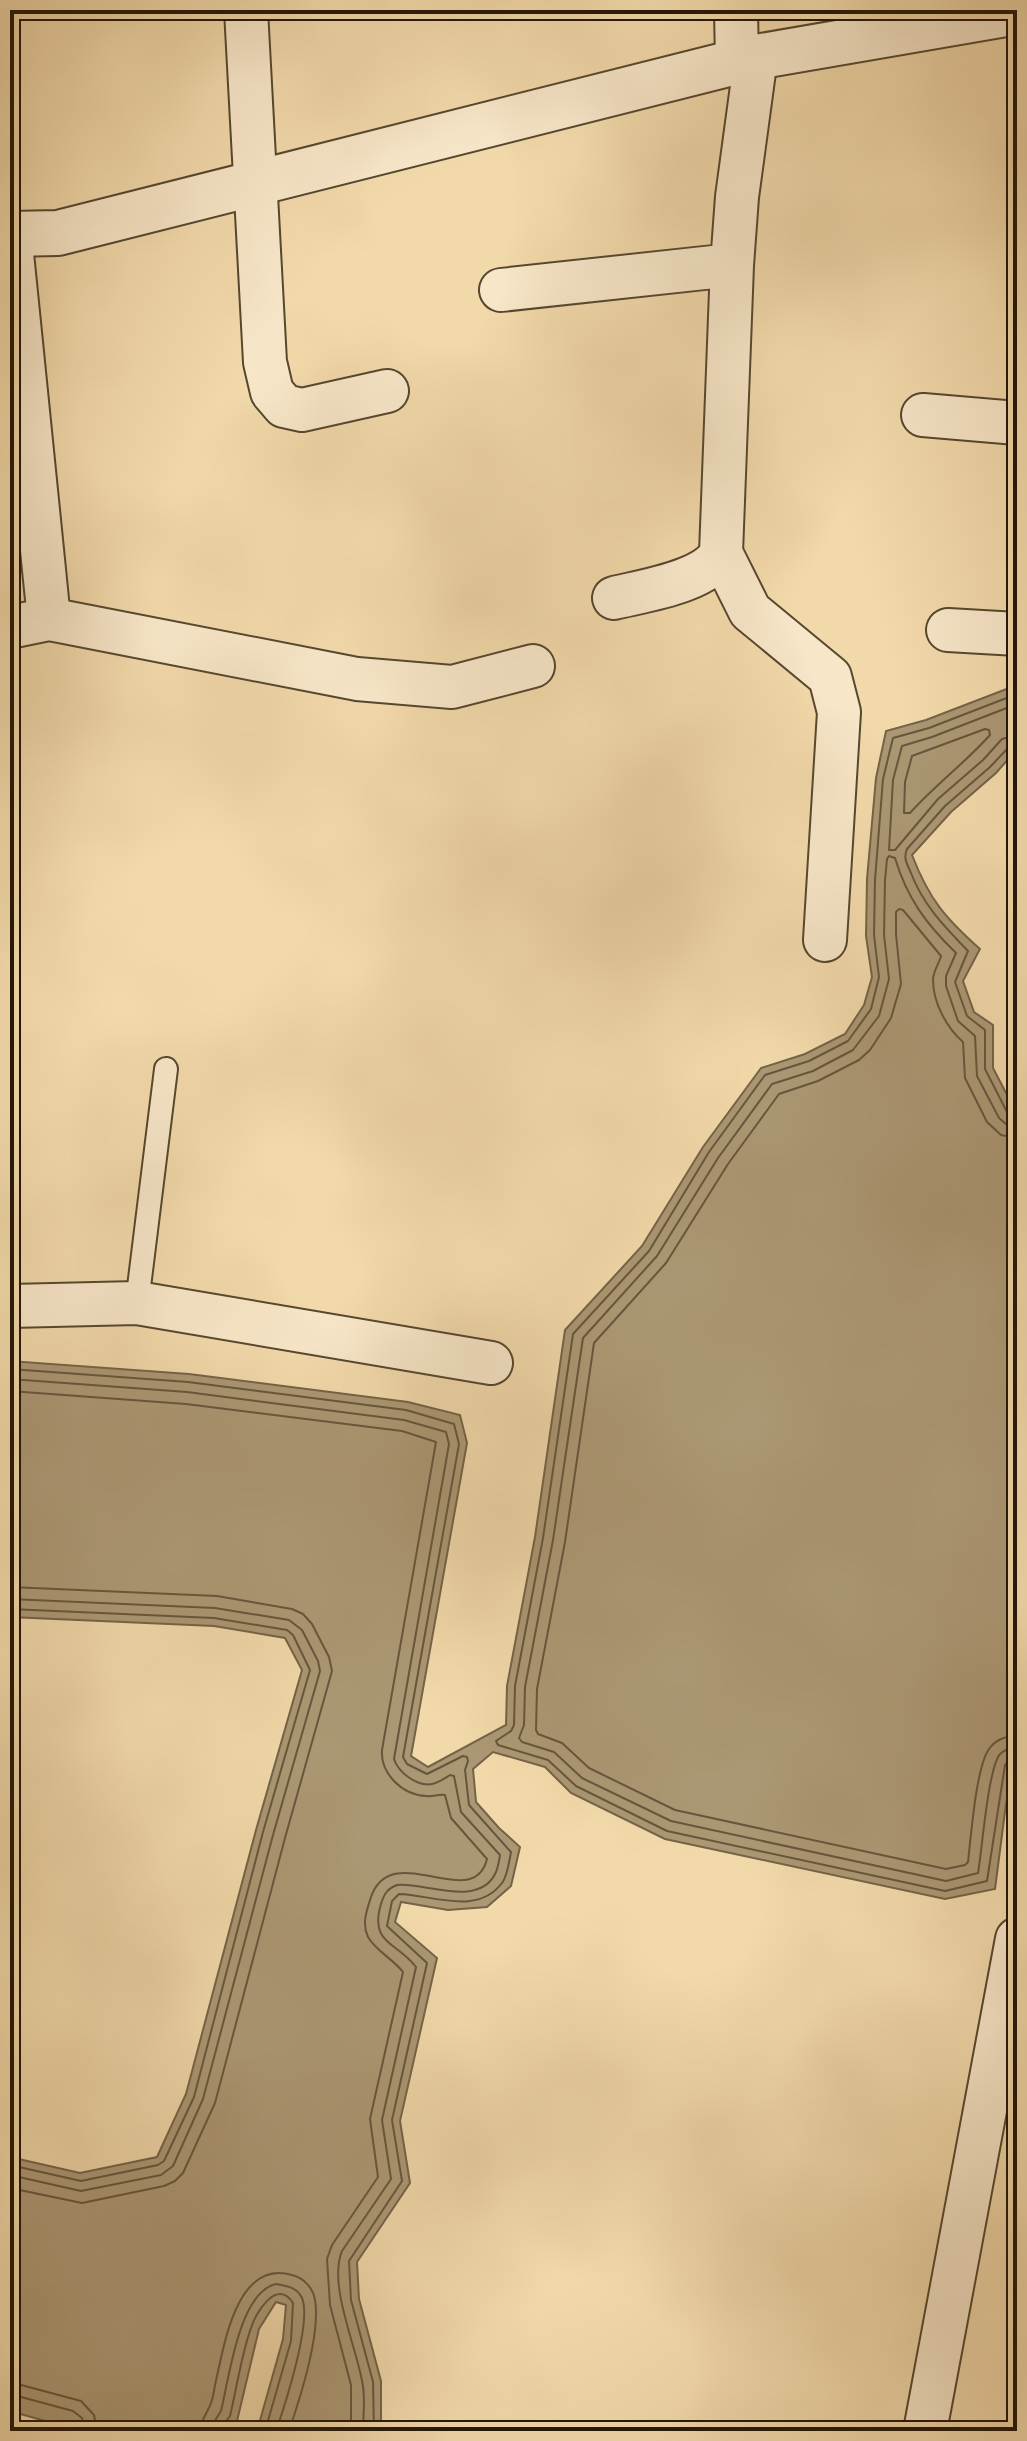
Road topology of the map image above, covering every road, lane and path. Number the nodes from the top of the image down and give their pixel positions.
1 (246, 10) edge
2 (736, 10) edge
3 (1017, 12) edge
4 (746, 60) junction
5 (256, 182) junction
6 (10, 234) edge
7 (732, 265) junction
8 (501, 290) dead end
9 (387, 391) dead end
10 (923, 415) dead end
11 (1017, 423) edge
12 (721, 553) junction
13 (614, 598) dead end
14 (30, 623) edge
15 (948, 630) dead end
16 (1017, 634) edge
17 (533, 666) dead end
18 (825, 940) dead end
19 (166, 1069) dead end
20 (137, 1303) junction
21 (10, 1306) edge
22 (491, 1363) dead end
23 (1017, 1939) edge
24 (925, 2431) edge

1 - 5 street
2 - 4 street
3 - 4 street
4 - 5 street
4 - 7 street
5 - 6 street
5 - 9 street
6 - 14 street
7 - 8 street
7 - 12 street
10 - 11 street
12 - 13 street
12 - 18 street
14 - 17 street
15 - 16 street
19 - 20 lane
20 - 21 street
20 - 22 street
23 - 24 street

